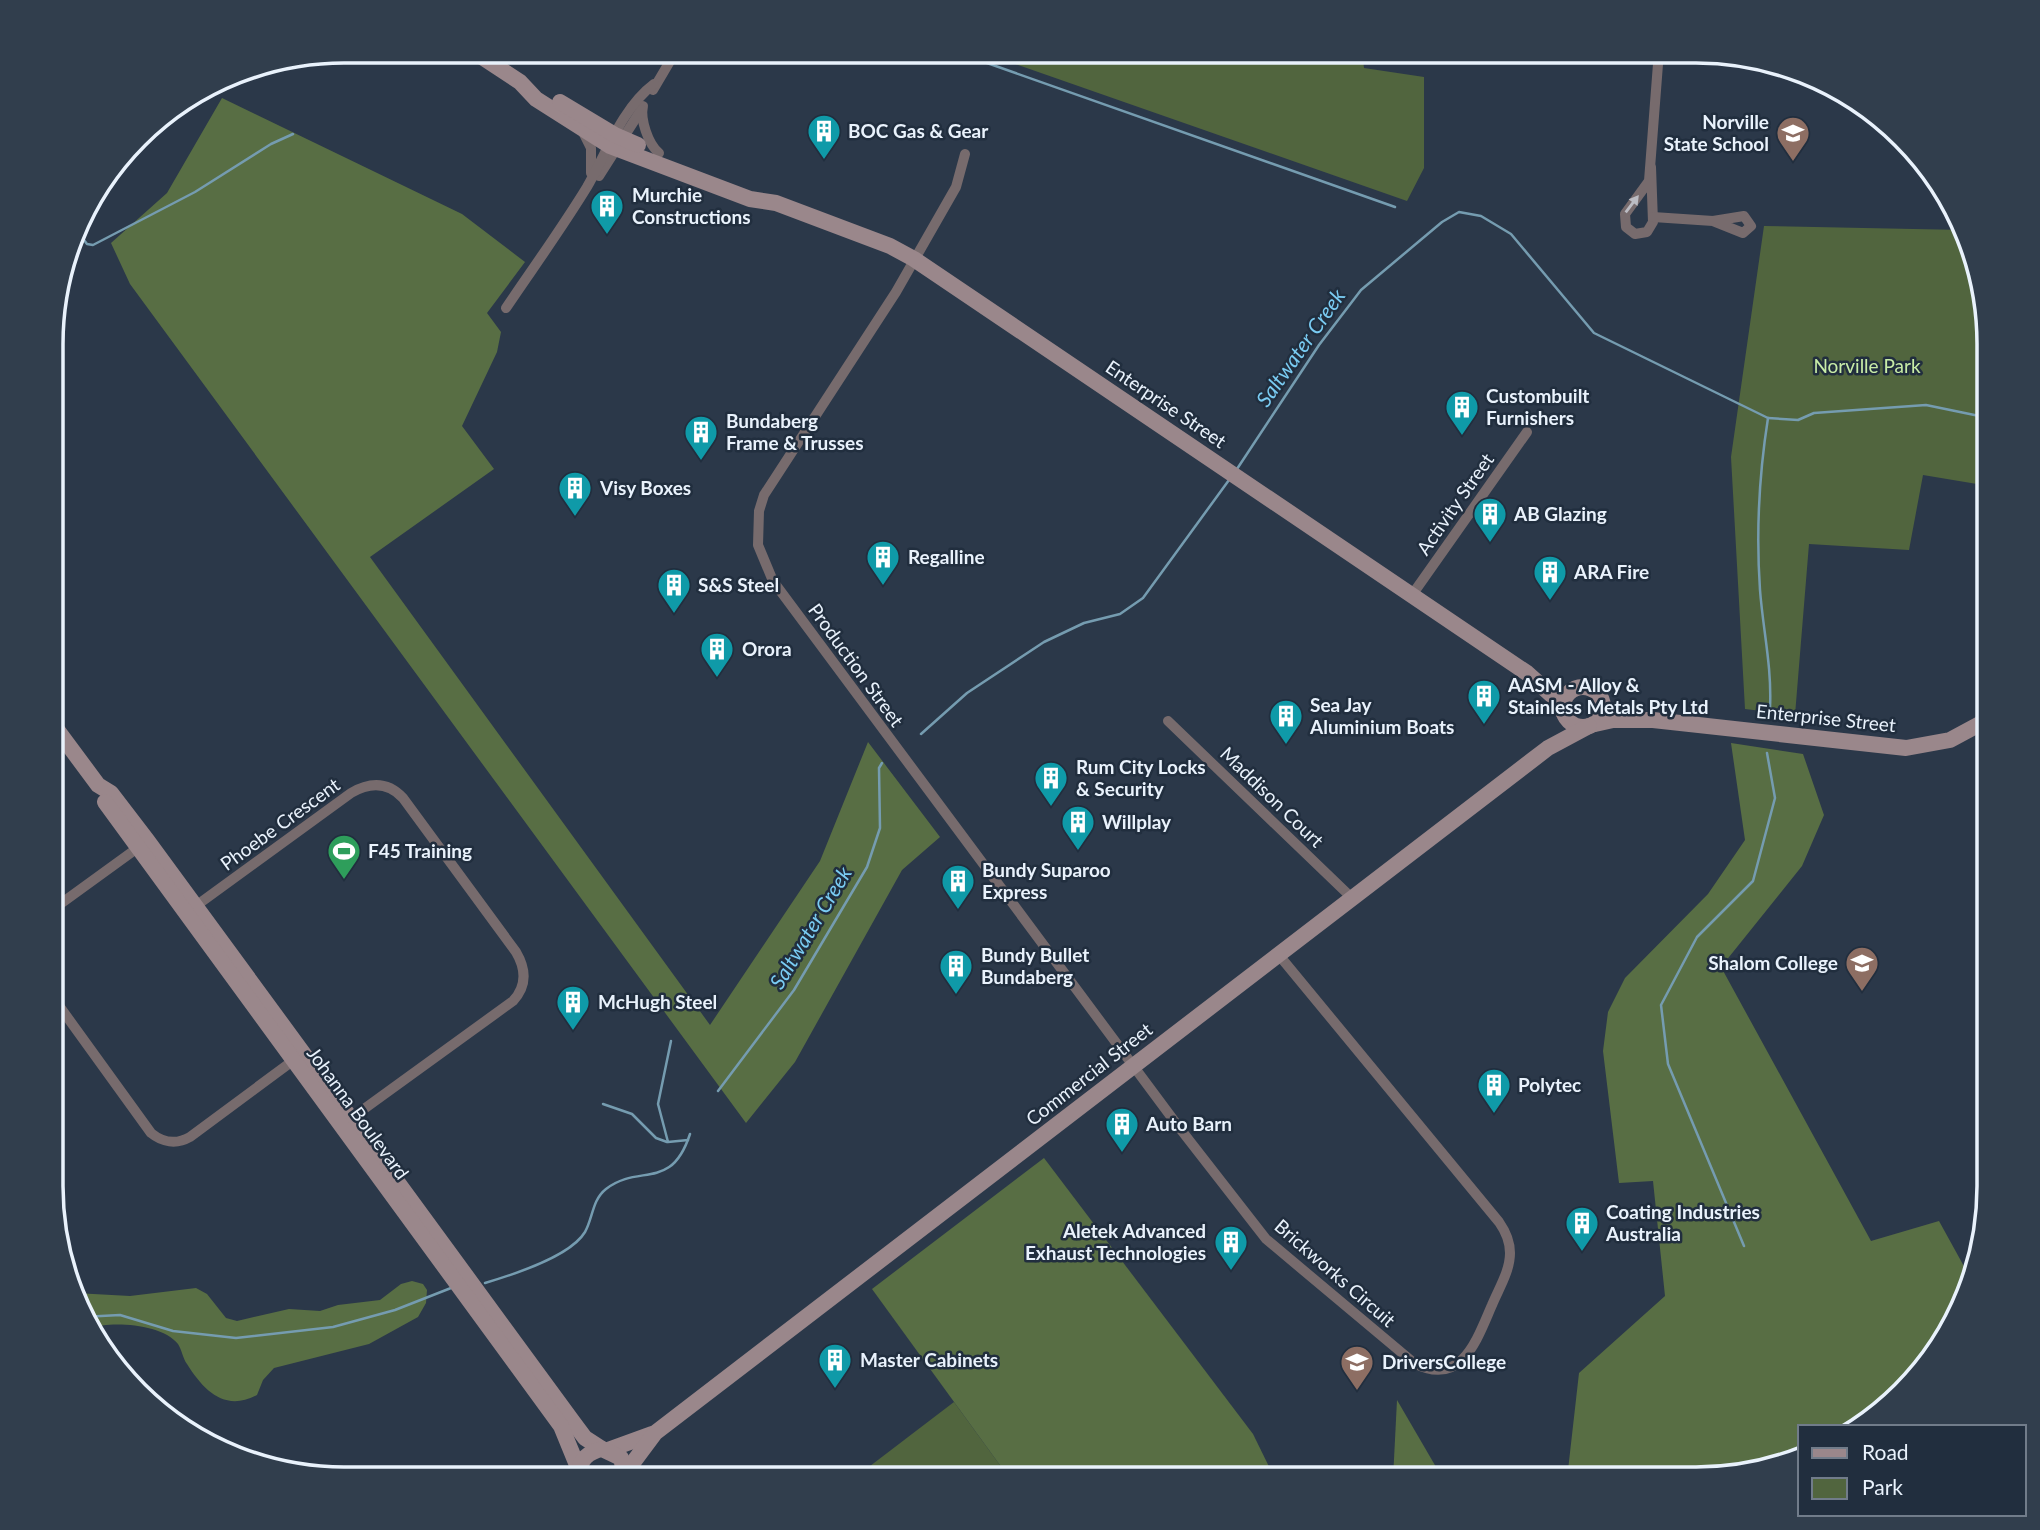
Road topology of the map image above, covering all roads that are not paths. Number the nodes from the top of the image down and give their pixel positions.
1 (491, 63) edge
2 (669, 63) edge
3 (1658, 63) edge
4 (654, 84) junction
5 (643, 106) junction
6 (629, 114) junction
7 (586, 126) junction
8 (616, 142) junction
9 (659, 153) junction
10 (965, 155) dead end
11 (1651, 167) junction
12 (590, 180) junction
13 (766, 199) junction
14 (1653, 217) junction
15 (1713, 221) dead end
16 (914, 259) junction
17 (506, 308) dead end
18 (1527, 432) dead end
19 (1412, 595) junction
20 (1527, 673) junction
21 (1575, 688) junction
22 (1600, 695) junction
23 (1564, 713) junction
24 (1168, 720) dead end
25 (1653, 720) junction
26 (1592, 725) junction
27 (1977, 726) edge
28 (63, 738) edge
29 (1548, 748) junction
30 (142, 844) junction
31 (1352, 898) junction
32 (63, 902) edge
33 (190, 910) junction
34 (1278, 954) junction
35 (63, 1011) edge
36 (298, 1057) junction
37 (1133, 1066) junction
38 (346, 1122) junction
39 (655, 1433) junction
40 (605, 1450) junction
41 (575, 1467) edge
42 (582, 1467) edge
43 (623, 1467) edge
44 (633, 1467) edge

1 - 7 street, Enterprise Street
2 - 4 street
3 - 11 street
4 - 5 street
4 - 6 street
5 - 8 street
5 - 9 street
6 - 7 street
6 - 8 street
7 - 8 street, Enterprise Street
7 - 12 street
8 - 9 street, Enterprise Street
8 - 12 street
8 - 13 street, Enterprise Street
9 - 13 street, Enterprise Street
10 - 16 street, Production Street
11 - 14 street
14 -> 11 street
12 - 17 street
13 - 16 street, Enterprise Street
14 - 15 street
16 - 19 street, Enterprise Street
16 - 37 street, Production Street
18 - 19 street, Activity Street
19 - 20 street, Enterprise Street
20 - 21 street, Enterprise Street
20 - 23 street, Enterprise Street
21 - 22 street
21 - 23 street
22 - 25 street, Enterprise Street
22 - 26 street
23 - 26 street
23 - 29 street, Commercial Street
24 - 31 street, Maddison Court
25 - 26 street, Enterprise Street
25 - 27 street, Enterprise Street
26 - 29 street, Commercial Street
28 - 30 street, Johanna Boulevard
29 - 31 street, Commercial Street
30 - 32 street
30 - 33 street, Johanna Boulevard
31 - 34 street, Commercial Street
33 - 36 street, Johanna Boulevard
33 - 38 street, Phoebe Crescent
34 - 37 street, Commercial Street
34 - 37 street, Brickworks Circuit
35 - 36 street
36 - 38 street, Johanna Boulevard
37 - 39 street, Commercial Street
38 - 40 street, Johanna Boulevard
38 - 41 street, Johanna Boulevard
39 - 40 street, Commercial Street
39 - 44 street, Commercial Street
40 - 42 street
40 - 43 street, Johanna Boulevard

